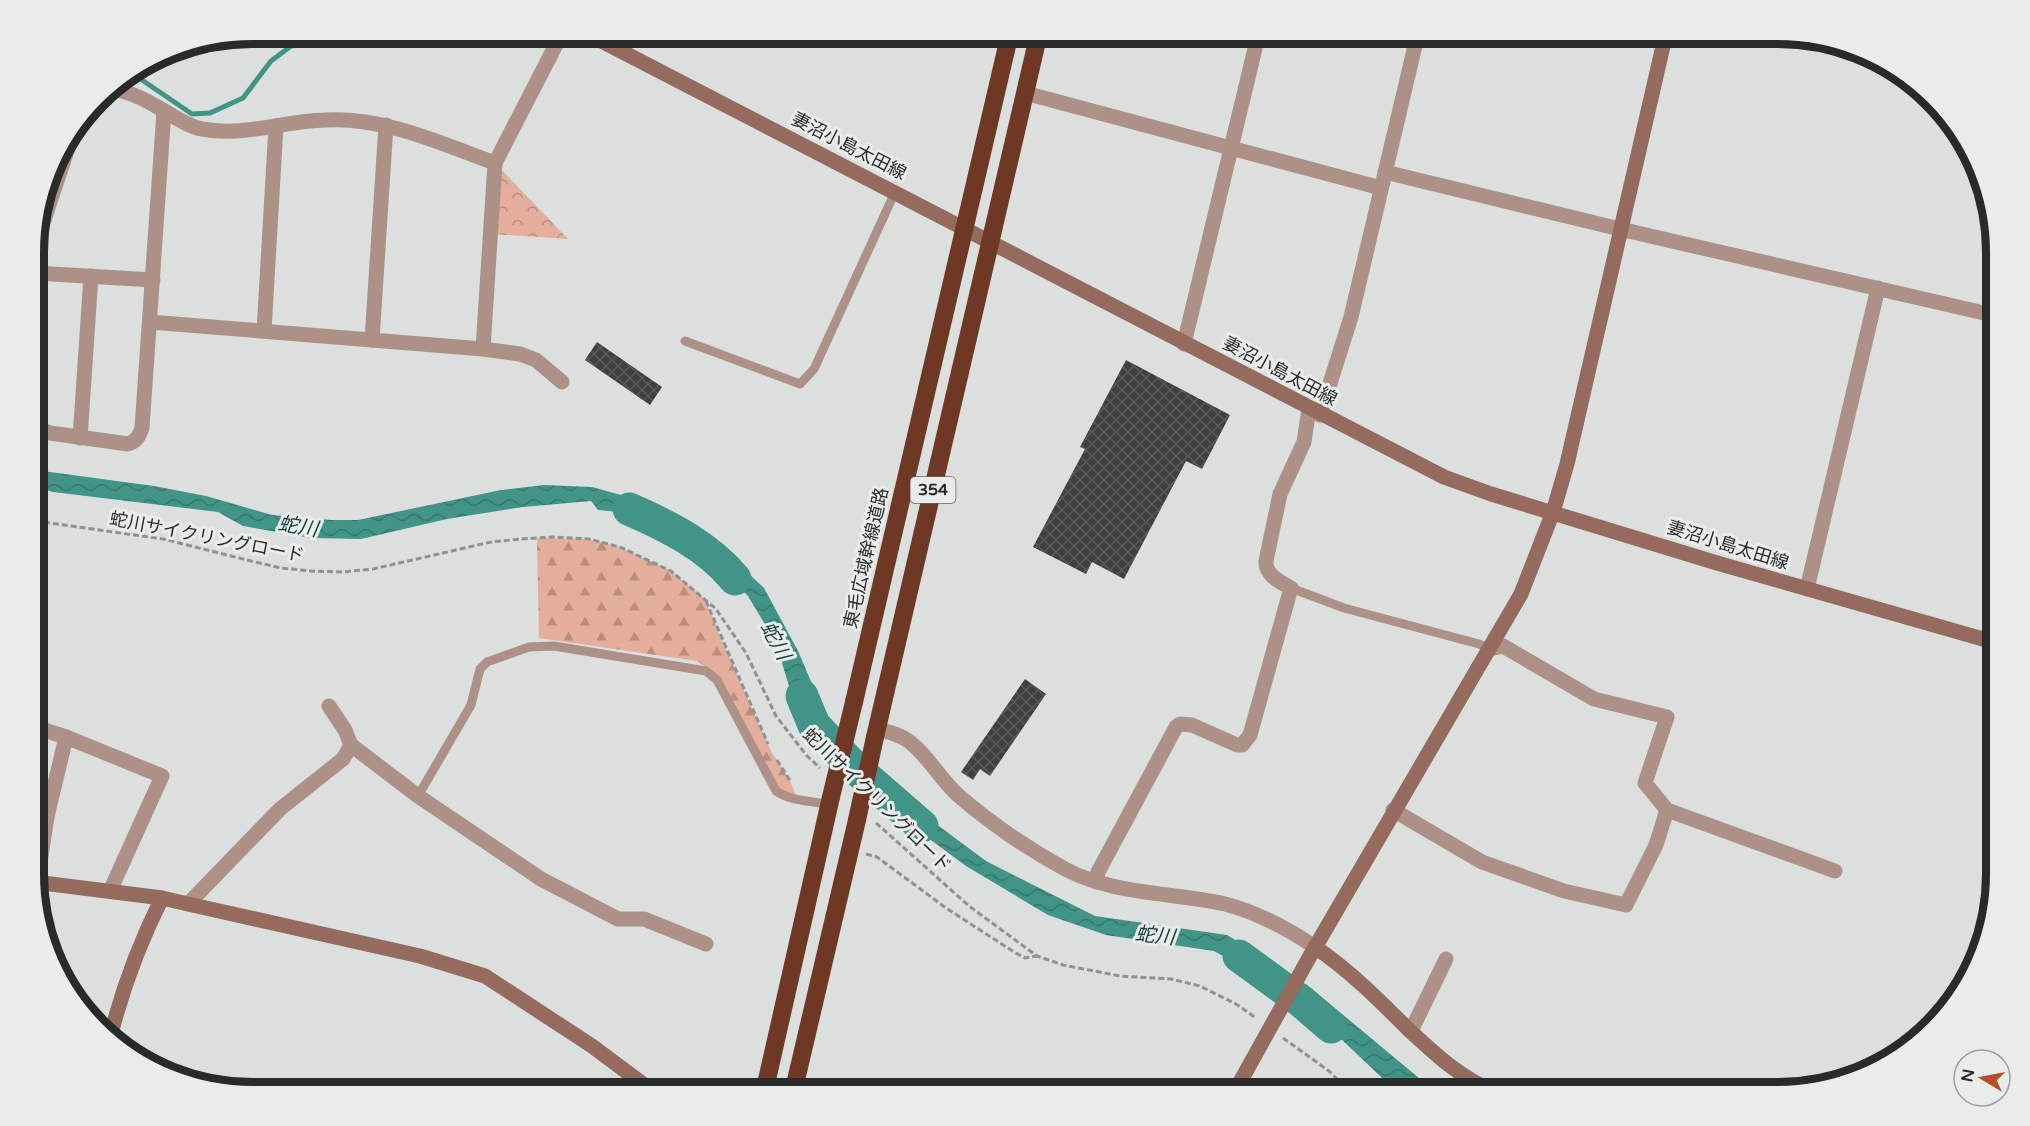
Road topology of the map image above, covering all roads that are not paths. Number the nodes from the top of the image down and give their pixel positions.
1 (556, 44) edge
2 (607, 44) edge
3 (1008, 44) edge
4 (1036, 44) edge
5 (1256, 44) edge
6 (1415, 44) edge
7 (1663, 44) edge
8 (124, 88) edge
9 (1025, 93) junction
10 (164, 111) junction
11 (386, 125) junction
12 (276, 126) junction
13 (1231, 149) junction
14 (495, 163) junction
15 (62, 165) edge
16 (1385, 172) junction
17 (1381, 188) junction
18 (895, 192) junction
19 (47, 211) edge
20 (966, 228) junction
21 (1620, 229) junction
22 (990, 242) junction
23 (44, 273) edge
24 (91, 276) junction
25 (153, 280) junction
26 (1878, 288) junction
27 (1986, 314) edge
28 (150, 322) junction
29 (264, 331) junction
30 (372, 340) junction
31 (685, 341) dead end
32 (1184, 344) junction
33 (483, 349) junction
34 (562, 382) dead end
35 (1314, 412) junction
36 (44, 431) edge
37 (80, 438) junction
38 (1553, 512) junction
39 (1291, 588) junction
40 (1807, 589) junction
41 (1986, 640) edge
42 (1490, 649) junction
43 (329, 706) dead end
44 (44, 731) edge
45 (877, 733) junction
46 (66, 737) junction
47 (351, 744) junction
48 (418, 796) junction
49 (830, 801) junction
50 (44, 807) edge
51 (1394, 810) junction
52 (1667, 810) junction
53 (1835, 871) dead end
54 (1096, 882) junction
55 (44, 883) edge
56 (110, 891) junction
57 (162, 898) junction
58 (188, 904) junction
59 (706, 944) dead end
60 (1312, 952) junction
61 (1446, 959) dead end
62 (112, 1029) edge
63 (1412, 1031) junction
64 (640, 1082) edge
65 (766, 1082) edge
66 (796, 1082) edge
67 (1240, 1082) edge
68 (1476, 1082) edge

1 - 14 street
2 - 18 street, 妻沼小島太田線
3 - 20 highway, 東毛広域幹線道路 / 354
4 - 9 highway, 354
5 - 13 street
6 - 16 street
7 - 21 street
8 - 10 street
9 - 13 street
9 - 22 highway, 354
10 - 12 street
10 - 25 street
11 - 12 street
11 - 14 street
11 - 30 street
12 - 29 street
13 - 17 street
13 - 32 street
14 - 33 street
15 - 19 street
16 - 17 street
16 - 21 street
17 - 35 street
18 - 20 street, 妻沼小島太田線
18 - 31 lane
20 - 22 street, 妻沼小島太田線
20 - 49 highway, 東毛広域幹線道路 / 354, bridge
21 - 26 street
21 - 38 street
22 - 32 street, 妻沼小島太田線
22 - 45 highway, 354
23 - 24 street
24 - 25 street
24 - 37 street
25 - 28 street
26 - 27 street
26 - 40 street
28 - 29 street
28 - 37 street
29 - 30 street
30 - 33 street
32 - 35 street, 妻沼小島太田線
33 - 34 street
35 - 38 street, 妻沼小島太田線
35 - 39 street
36 - 37 street
38 - 40 street, 妻沼小島太田線
38 - 42 street
39 - 42 lane
39 - 54 street
40 - 41 street, 妻沼小島太田線
42 - 51 street
42 - 52 street
43 - 47 street
44 - 46 street
45 - 54 street
45 - 66 highway, 354, bridge
46 - 50 street
46 - 56 street
47 - 48 street
47 - 58 street
48 - 49 lane
48 - 59 street
49 - 65 highway, 東毛広域幹線道路 / 354
51 - 52 street
51 - 60 street
52 - 53 street
54 - 60 street
55 - 56 street
56 - 57 street
57 - 58 street
57 - 62 street
58 - 64 street
60 - 63 street
60 - 67 street
61 - 63 street
63 - 68 street

